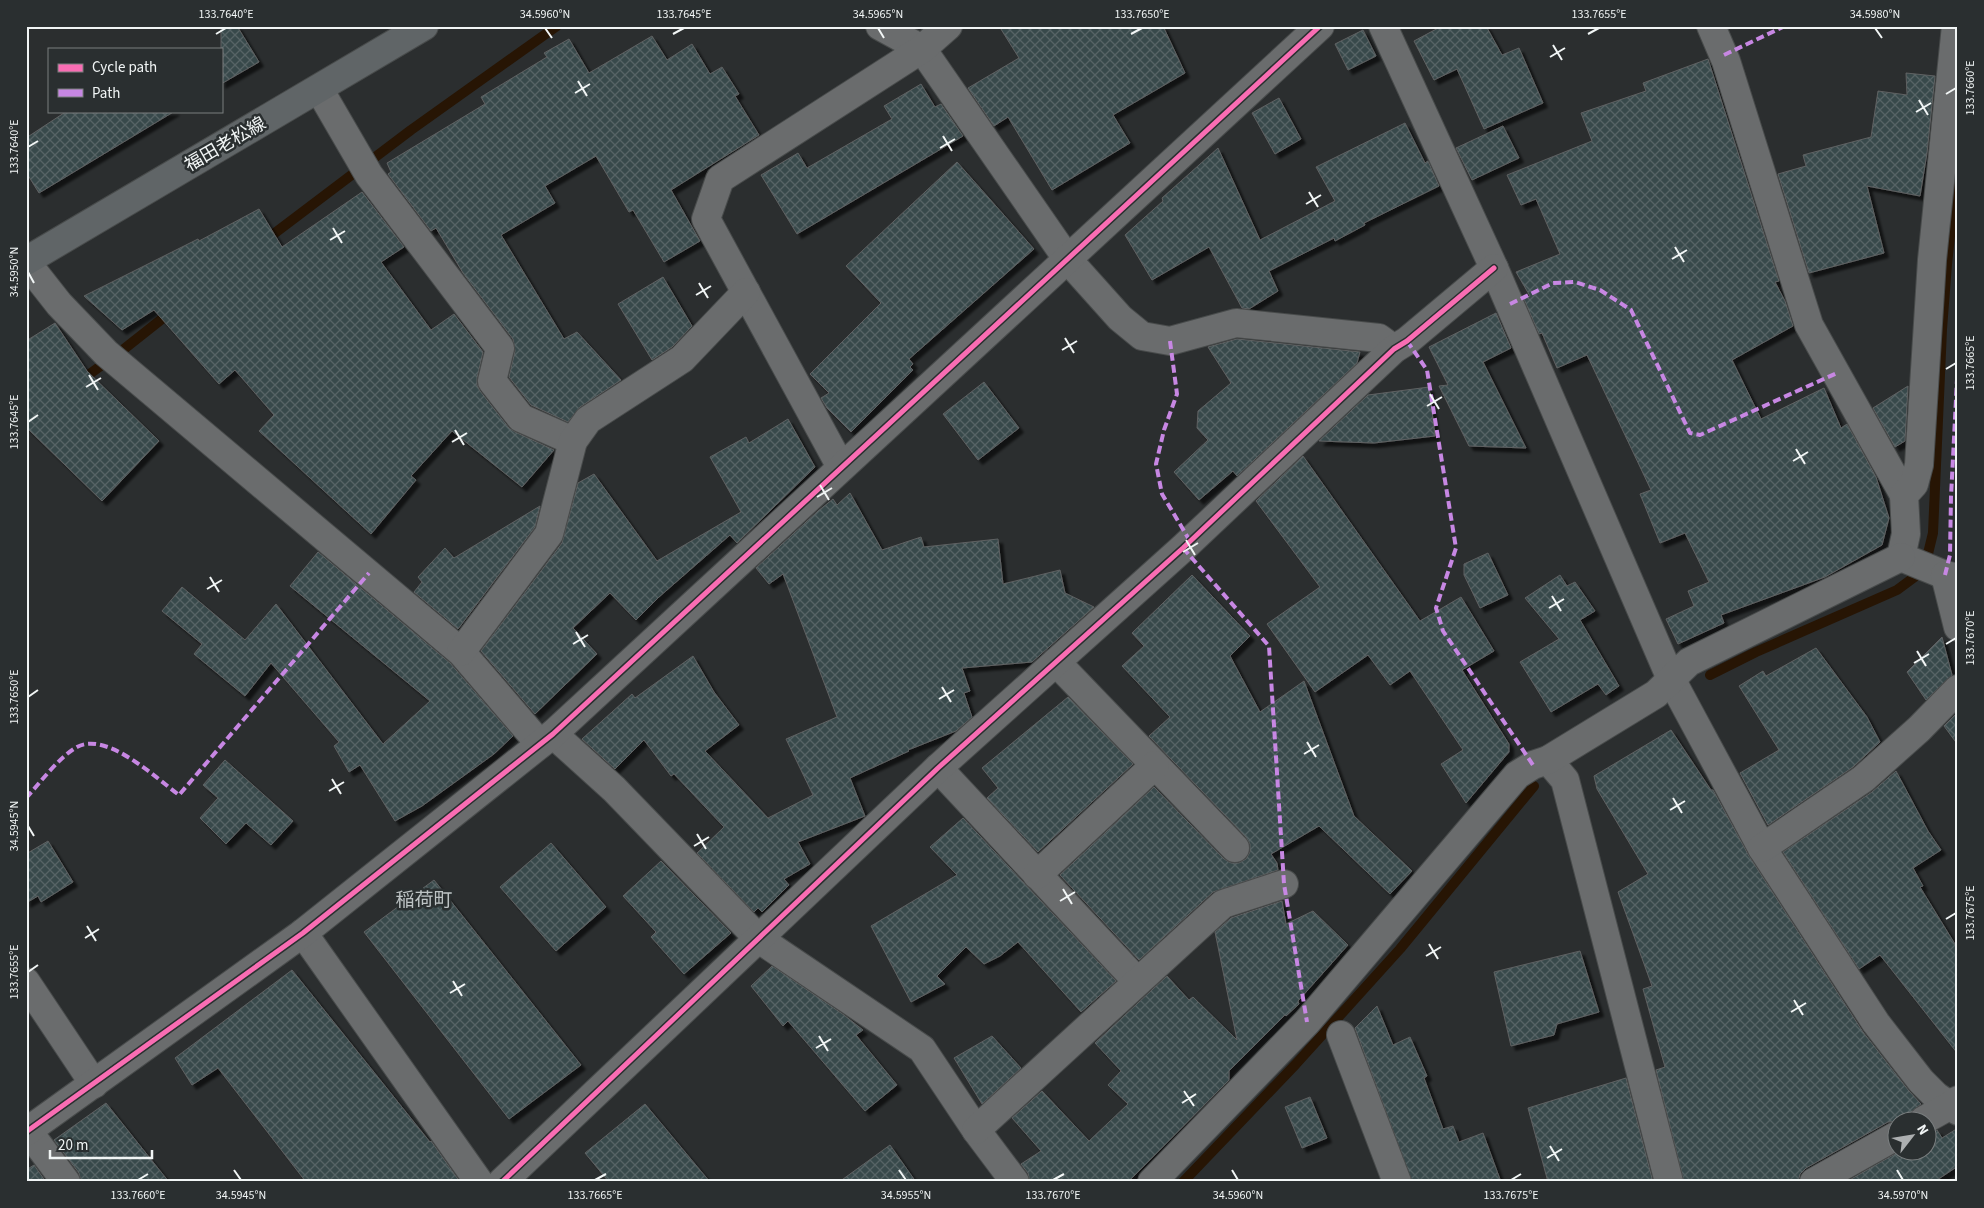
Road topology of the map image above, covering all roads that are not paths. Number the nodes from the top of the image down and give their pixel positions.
1 (424, 26) edge
2 (880, 26) edge
3 (948, 26) edge
4 (1320, 26) edge
5 (1383, 26) edge
6 (1711, 26) edge
7 (1956, 37) edge
8 (922, 49) junction
9 (319, 89) junction
10 (1068, 260) junction
11 (26, 262) edge
12 (1494, 268) junction
13 (746, 292) junction
14 (1394, 349) junction
15 (573, 441) junction
16 (841, 467) junction
17 (1904, 495) junction
18 (1929, 568) edge
19 (1958, 627) edge
20 (461, 652) junction
21 (1056, 662) junction
22 (1671, 679) junction
23 (1958, 689) edge
24 (546, 739) junction
25 (1548, 760) junction
26 (1155, 765) junction
27 (938, 768) junction
28 (1235, 848) dead end
29 (1762, 848) junction
30 (1037, 875) junction
31 (1284, 884) dead end
32 (303, 933) junction
33 (759, 939) junction
34 (26, 982) edge
35 (1137, 982) junction
36 (1341, 1035) dead end
37 (94, 1084) junction
38 (1956, 1105) edge
39 (1936, 1114) edge
40 (976, 1130) junction
41 (27, 1132) edge
42 (1886, 1142) edge
43 (66, 1182) edge
44 (479, 1182) edge
45 (502, 1182) edge
46 (1015, 1182) edge
47 (1152, 1182) edge
48 (1397, 1182) edge
49 (1669, 1182) edge
50 (1814, 1182) edge

1 - 9 main road, 福田老松線
2 - 8 street
3 - 8 street
4 - 10 street
5 - 12 street
6 - 17 street
7 - 17 street
8 - 10 street
8 - 13 street
9 - 11 main road, 福田老松線
9 - 15 street
10 - 14 street
10 - 16 street
11 - 20 street
12 - 14 street
12 - 22 street
13 - 15 street
13 - 16 street
14 - 21 street
15 - 20 street
16 - 24 street
17 - 18 street
18 - 19 street
18 - 22 street
20 - 24 street
21 - 26 street
21 - 27 street
22 - 25 street
22 - 29 street
23 - 29 street
24 - 32 street
24 - 33 street
25 - 47 street
25 - 49 street
26 - 28 street
26 - 30 street
27 - 30 street
27 - 33 street
29 - 38 street
30 - 35 street
31 - 35 street
32 - 37 street
32 - 44 street
33 - 40 street
33 - 45 street
34 - 37 street
35 - 40 street
36 - 48 street
37 - 41 street
38 - 39 street
40 - 46 street
41 - 43 street
42 - 50 street

